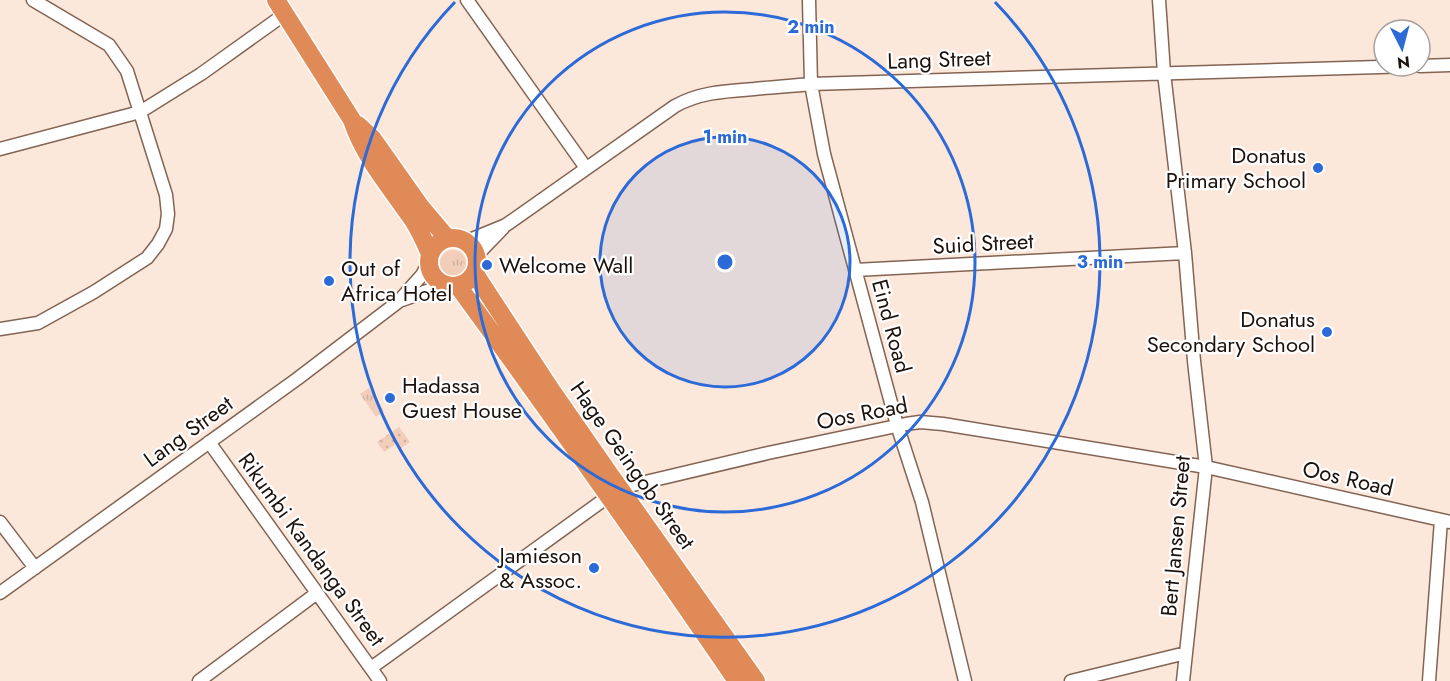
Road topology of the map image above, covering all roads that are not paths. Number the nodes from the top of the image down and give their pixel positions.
1 (33, 0) edge
2 (467, 0) edge
3 (809, 0) edge
4 (1159, 0) edge
5 (280, 7) edge
6 (1450, 64) edge
7 (1432, 65) edge
8 (1372, 67) edge
9 (1164, 73) junction
10 (811, 84) junction
11 (140, 112) junction
12 (352, 120) junction
13 (0, 149) edge
14 (586, 168) junction
15 (447, 238) junction
16 (472, 248) junction
17 (1185, 254) junction
18 (429, 257) junction
19 (855, 270) junction
20 (475, 274) junction
21 (451, 285) junction
22 (398, 302) junction
23 (0, 329) edge
24 (897, 425) junction
25 (209, 442) junction
26 (1206, 468) junction
27 (614, 492) junction
28 (1446, 521) edge
29 (0, 522) edge
30 (35, 568) junction
31 (0, 593) edge
32 (317, 593) junction
33 (1186, 653) junction
34 (371, 668) junction
35 (199, 681) edge
36 (380, 681) edge
37 (737, 681) edge
38 (756, 681) edge
39 (965, 681) edge
40 (1071, 681) edge
41 (1183, 681) edge
42 (1429, 681) edge

1 - 11 street
2 - 14 street
3 - 10 street, Eind Road
4 - 9 street, Bert Jansen Street
5 - 11 street
5 - 12 highway
6 - 7 street
8 - 9 street, Lang Street
9 - 10 street, Lang Street
9 - 17 street, Bert Jansen Street
10 - 14 street, Lang Street
10 - 19 street, Eind Road
11 - 13 street
11 - 23 street
12 - 15 highway
12 - 18 highway, Hage Geingob Street
14 - 16 street, Lang Street
15 - 16 highway
15 - 18 highway
16 - 20 highway
17 - 19 street, Suid Street
17 - 26 street, Bert Jansen Street
18 - 21 highway, Hage Geingob Street
18 - 22 street, Lang Street
19 - 24 street, Eind Road
20 - 21 highway
20 - 27 highway, Hage Geingob Street
21 - 22 street, Lang Street
21 - 27 highway, Hage Geingob Street
22 - 25 street, Lang Street
24 - 26 street, Oos Road
24 - 27 street, Oos Road
24 - 39 street, Eind Road
25 - 30 street, Lang Street
25 - 32 street, Rikumbi Kandanga Street
26 - 28 street, Oos Road
26 - 33 street, Bert Jansen Street
27 - 34 street, Oos Road
27 - 37 highway, Hage Geingob Street
27 - 38 highway, Hage Geingob Street
28 - 42 street
29 - 30 street
30 - 31 street, Lang Street
32 - 34 street, Rikumbi Kandanga Street
32 - 35 street
33 - 40 street
33 - 41 street, Bert Jansen Street
34 - 36 street, Rikumbi Kandanga Street

